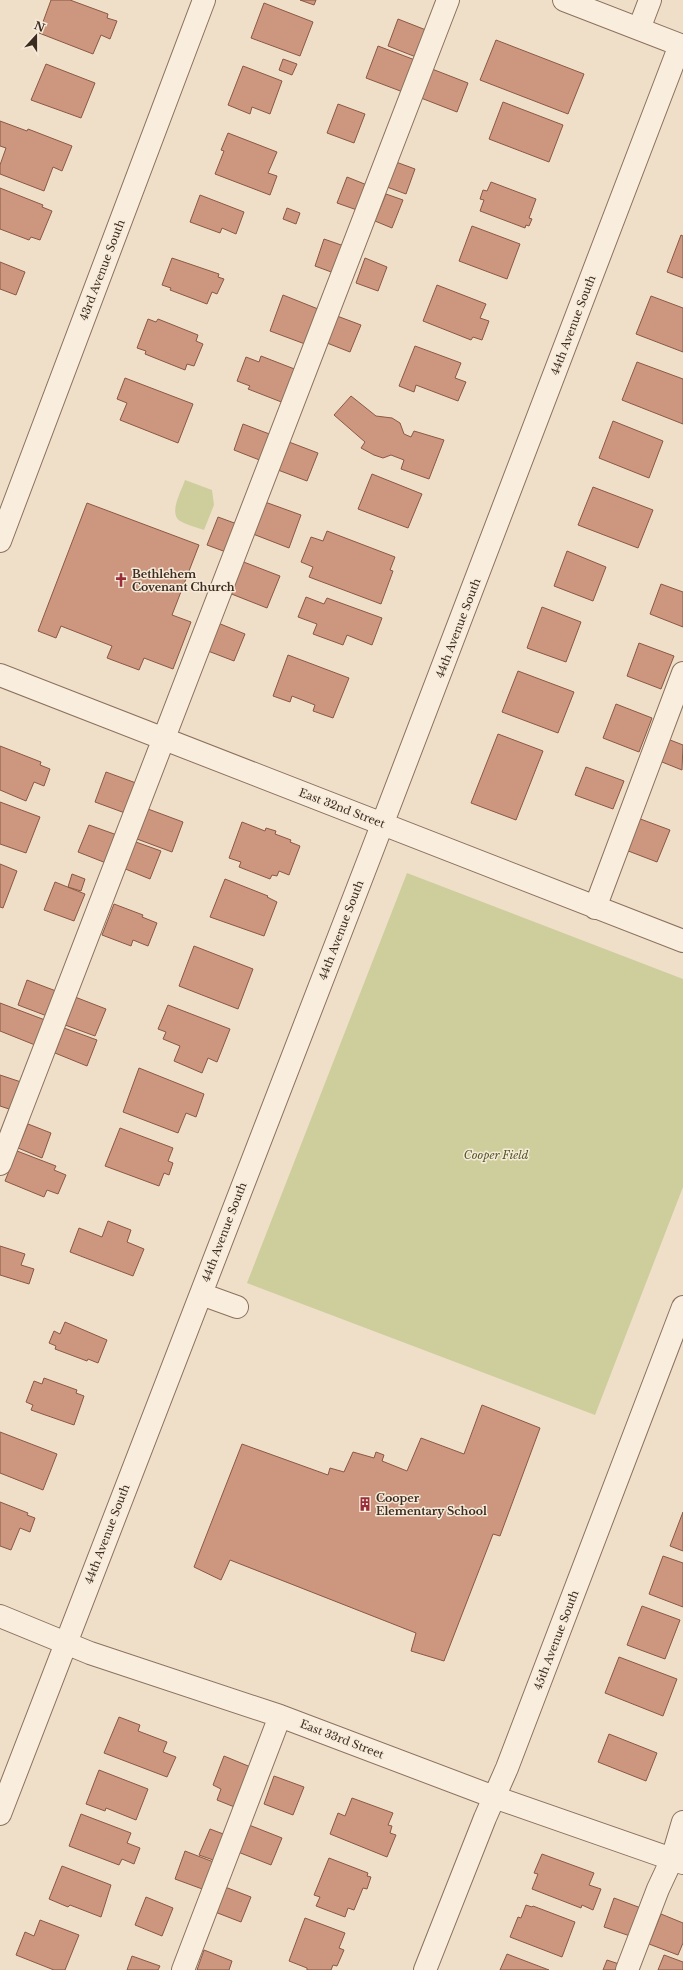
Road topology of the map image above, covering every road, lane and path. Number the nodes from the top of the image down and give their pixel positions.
1 (204, 0) edge
2 (448, 0) edge
3 (564, 0) edge
4 (650, 0) edge
5 (639, 29) junction
6 (682, 45) edge
7 (0, 541) edge
8 (683, 673) edge
9 (0, 674) edge
10 (165, 738) junction
11 (383, 823) junction
12 (595, 908) junction
13 (683, 941) edge
14 (0, 1164) edge
15 (201, 1294) junction
16 (238, 1307) dead end
17 (683, 1307) edge
18 (0, 1616) edge
19 (65, 1642) junction
20 (280, 1716) junction
21 (494, 1797) junction
22 (0, 1814) edge
23 (683, 1822) edge
24 (677, 1861) edge
25 (183, 1970) edge
26 (425, 1970) edge
27 (627, 1970) edge

1 - 7 street, 43rd Avenue South
2 - 10 street
3 - 5 street
4 - 5 street
5 - 6 street
6 - 11 street, 44th Avenue South
8 - 12 street
9 - 10 street, East 32nd Street
10 - 11 street, East 32nd Street
10 - 14 street
11 - 12 street, East 32nd Street
11 - 15 street, 44th Avenue South
12 - 13 street, East 32nd Street
15 - 16 street
15 - 19 street, 44th Avenue South
17 - 21 street, 45th Avenue South
18 - 19 street, East 33rd Street
19 - 20 street, East 33rd Street
19 - 22 street, 44th Avenue South
20 - 21 street, East 33rd Street
20 - 25 street
21 - 24 street, East 33rd Street
21 - 26 street, 45th Avenue South
23 - 24 street
24 - 27 street

